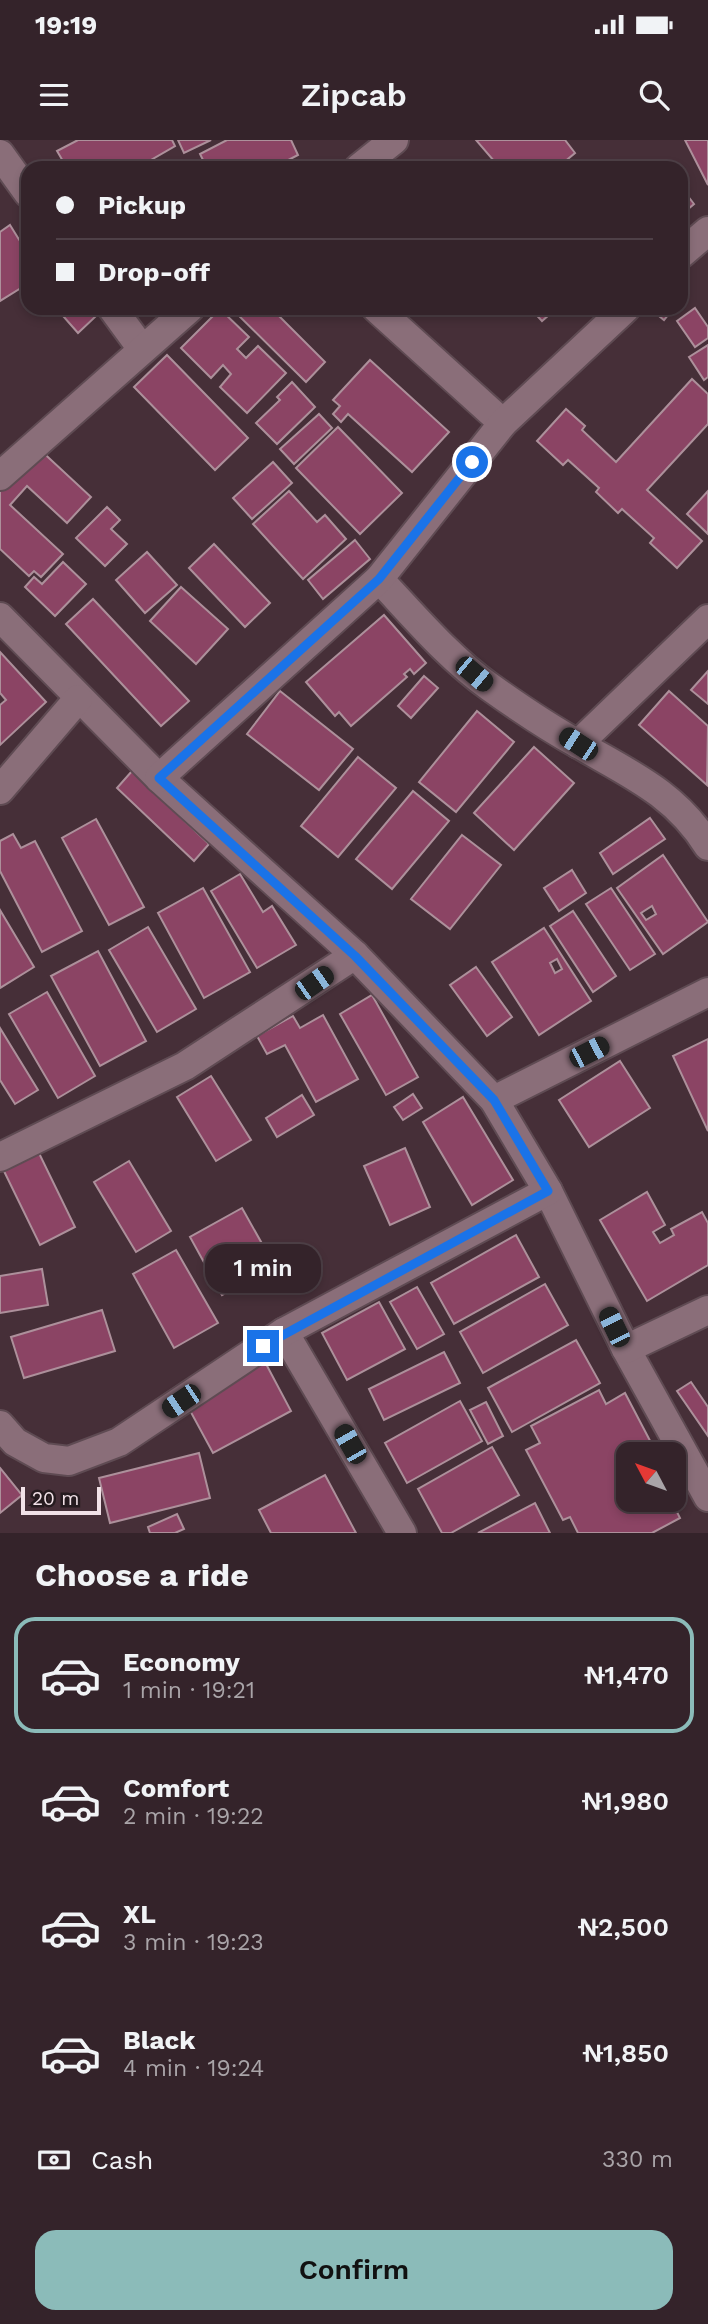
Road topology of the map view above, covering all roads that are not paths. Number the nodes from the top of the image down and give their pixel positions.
1 (394, 140) edge
2 (0, 154) edge
3 (368, 161) edge
4 (21, 183) edge
5 (708, 231) edge
6 (688, 248) edge
7 (116, 315) edge
8 (182, 315) edge
9 (384, 315) edge
10 (619, 315) edge
11 (142, 349) junction
12 (503, 423) junction
13 (0, 477) edge
14 (379, 579) junction
15 (0, 617) edge
16 (708, 619) edge
17 (78, 699) junction
18 (578, 744) junction
19 (159, 778) junction
20 (0, 790) edge
21 (708, 846) edge
22 (355, 956) junction
23 (708, 992) edge
24 (494, 1100) junction
25 (0, 1157) edge
26 (548, 1191) junction
27 (708, 1310) edge
28 (284, 1332) junction
29 (625, 1349) junction
30 (0, 1425) edge
31 (708, 1497) edge
32 (402, 1533) edge

1 - 3 street
2 - 4 street
5 - 6 street
7 - 11 street
8 - 11 street
9 - 12 street
10 - 12 street
11 - 13 street
12 - 14 street
14 - 18 street
14 - 19 street
15 - 17 street
16 - 18 street
17 - 19 street
17 - 20 street
18 - 21 street
19 - 22 street
22 - 24 street
22 - 25 street
23 - 24 street
24 - 26 street
26 - 28 street
26 - 29 street
27 - 29 street
28 - 30 street
28 - 32 street
29 - 31 street

